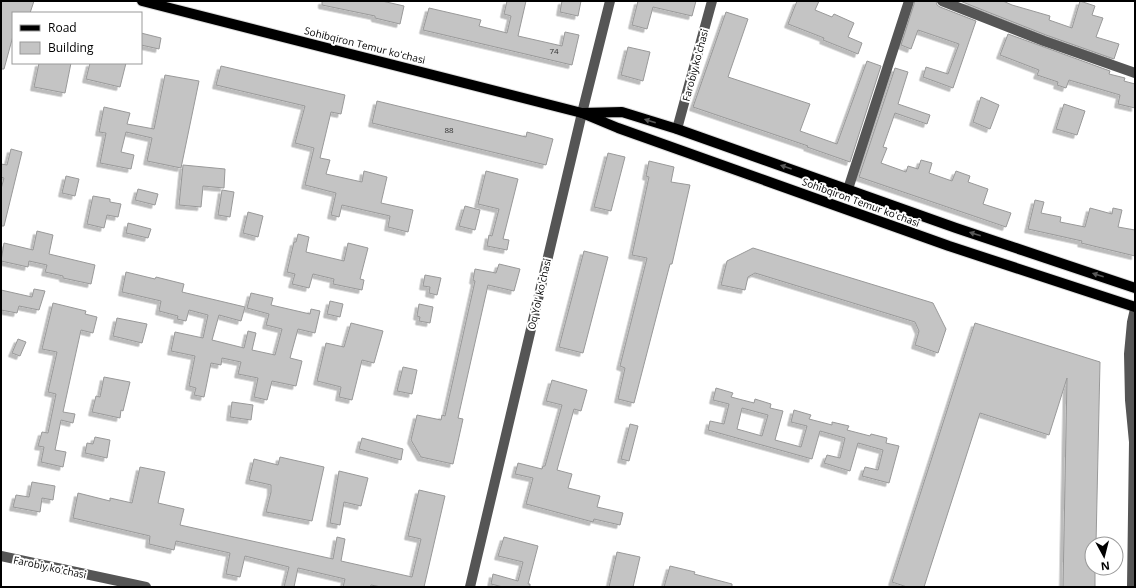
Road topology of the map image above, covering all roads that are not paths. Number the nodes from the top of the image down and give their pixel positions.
1 (142, 1) edge
2 (610, 1) edge
3 (712, 1) edge
4 (909, 1) edge
5 (942, 1) edge
6 (1135, 73) edge
7 (582, 113) junction
8 (677, 129) junction
9 (848, 189) junction
10 (1135, 288) edge
11 (1135, 308) edge
12 (1, 556) edge
13 (146, 587) edge
14 (470, 587) edge
15 (1132, 587) edge

1 - 7 main road, Sohibqiron Temur koʻchasi
2 - 7 street, Oq Yol' ko'chasi
3 - 8 street, Farobiy ko'chasi
4 - 9 street
5 - 6 street
8 -> 7 main road, Sohibqiron Temur koʻchasi
7 - 11 main road, Sohibqiron Temur koʻchasi
7 - 14 street, Oq Yol' ko'chasi
9 -> 8 main road, Sohibqiron Temur koʻchasi
10 -> 9 main road, Sohibqiron Temur koʻchasi
11 - 15 street
12 - 13 street, Farobiy ko'chasi

